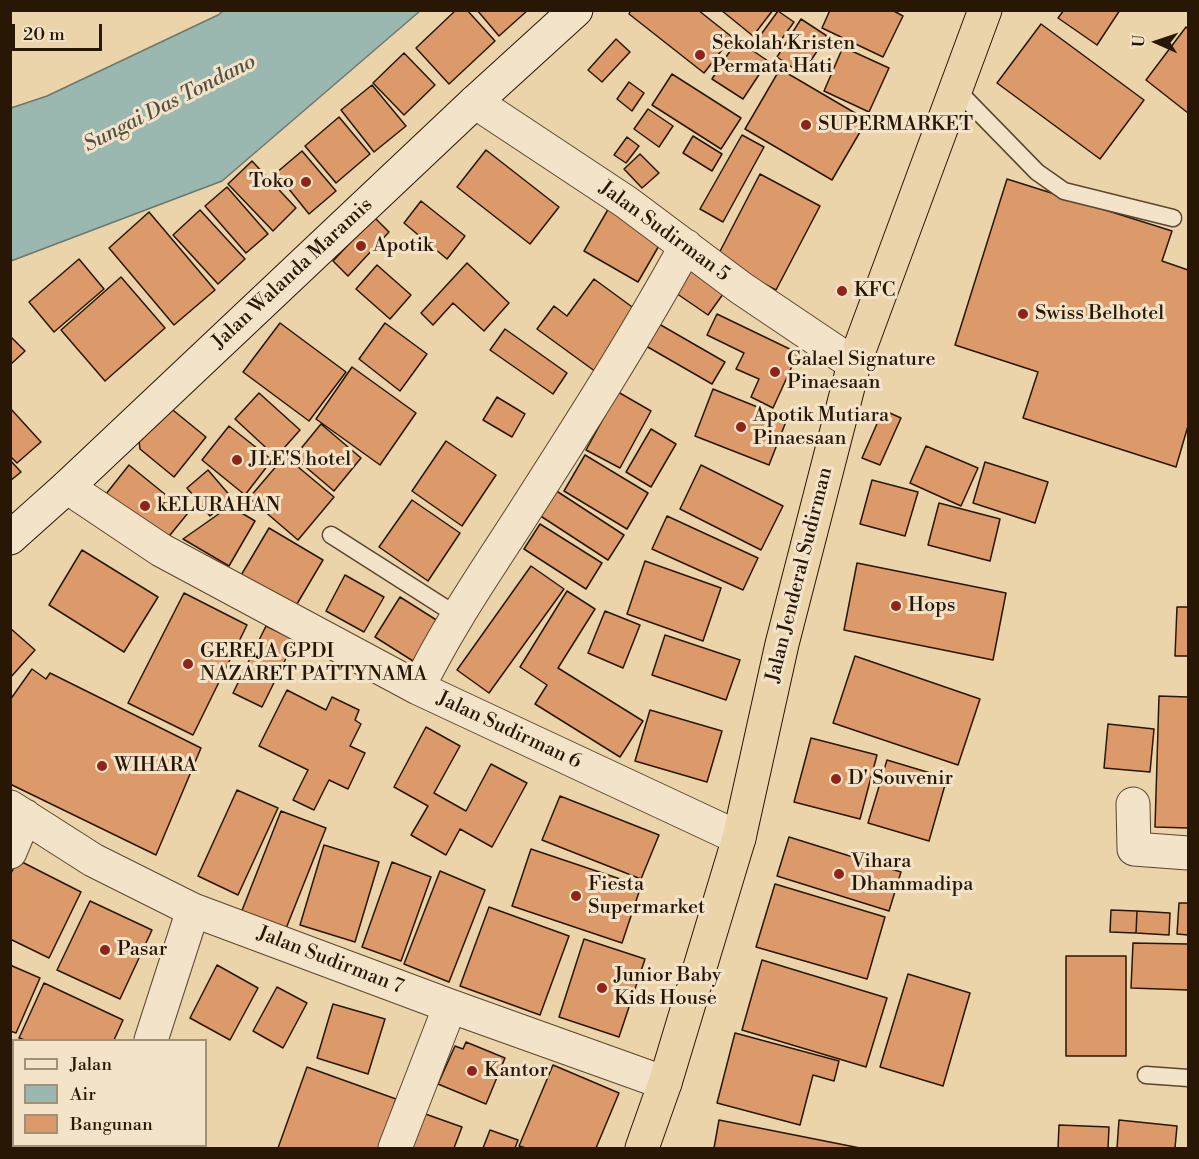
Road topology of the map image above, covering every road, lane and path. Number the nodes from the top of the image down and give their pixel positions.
1 (576, 10) edge
2 (985, 10) edge
3 (956, 89) junction
4 (475, 102) junction
5 (1173, 218) dead end
6 (686, 246) junction
7 (854, 364) junction
8 (67, 487) junction
9 (332, 535) dead end
10 (10, 538) edge
11 (458, 616) junction
12 (418, 688) junction
13 (1133, 804) dead end
14 (18, 811) edge
15 (739, 838) junction
16 (10, 852) edge
17 (1188, 853) edge
18 (193, 910) junction
19 (450, 1006) junction
20 (152, 1039) edge
21 (1146, 1075) dead end
22 (1188, 1078) edge
23 (665, 1083) junction
24 (395, 1149) edge
25 (642, 1149) edge

1 - 4 street, Jalan Walanda Maramis
2 - 3 highway, Jalan Jenderal Sudirman
3 - 5 lane
3 - 7 highway, Jalan Jenderal Sudirman
4 - 6 street, Jalan Sudirman 5
4 - 8 street, Jalan Walanda Maramis
6 - 7 street, Jalan Sudirman 5
6 - 11 street
7 - 15 highway, Jalan Jenderal Sudirman
8 - 10 street, Jalan Walanda Maramis
8 - 12 street, Jalan Sudirman 6
9 - 11 lane
11 - 12 street
12 - 15 street, Jalan Sudirman 6
13 - 17 street
14 - 16 street
14 - 18 street, Jalan Sudirman 7
15 - 23 highway, Jalan Jenderal Sudirman
18 - 19 street, Jalan Sudirman 7
18 - 20 street
19 - 23 street, Jalan Sudirman 7
19 - 24 street
21 - 22 lane
23 - 25 highway, Jalan Jenderal Sudirman

